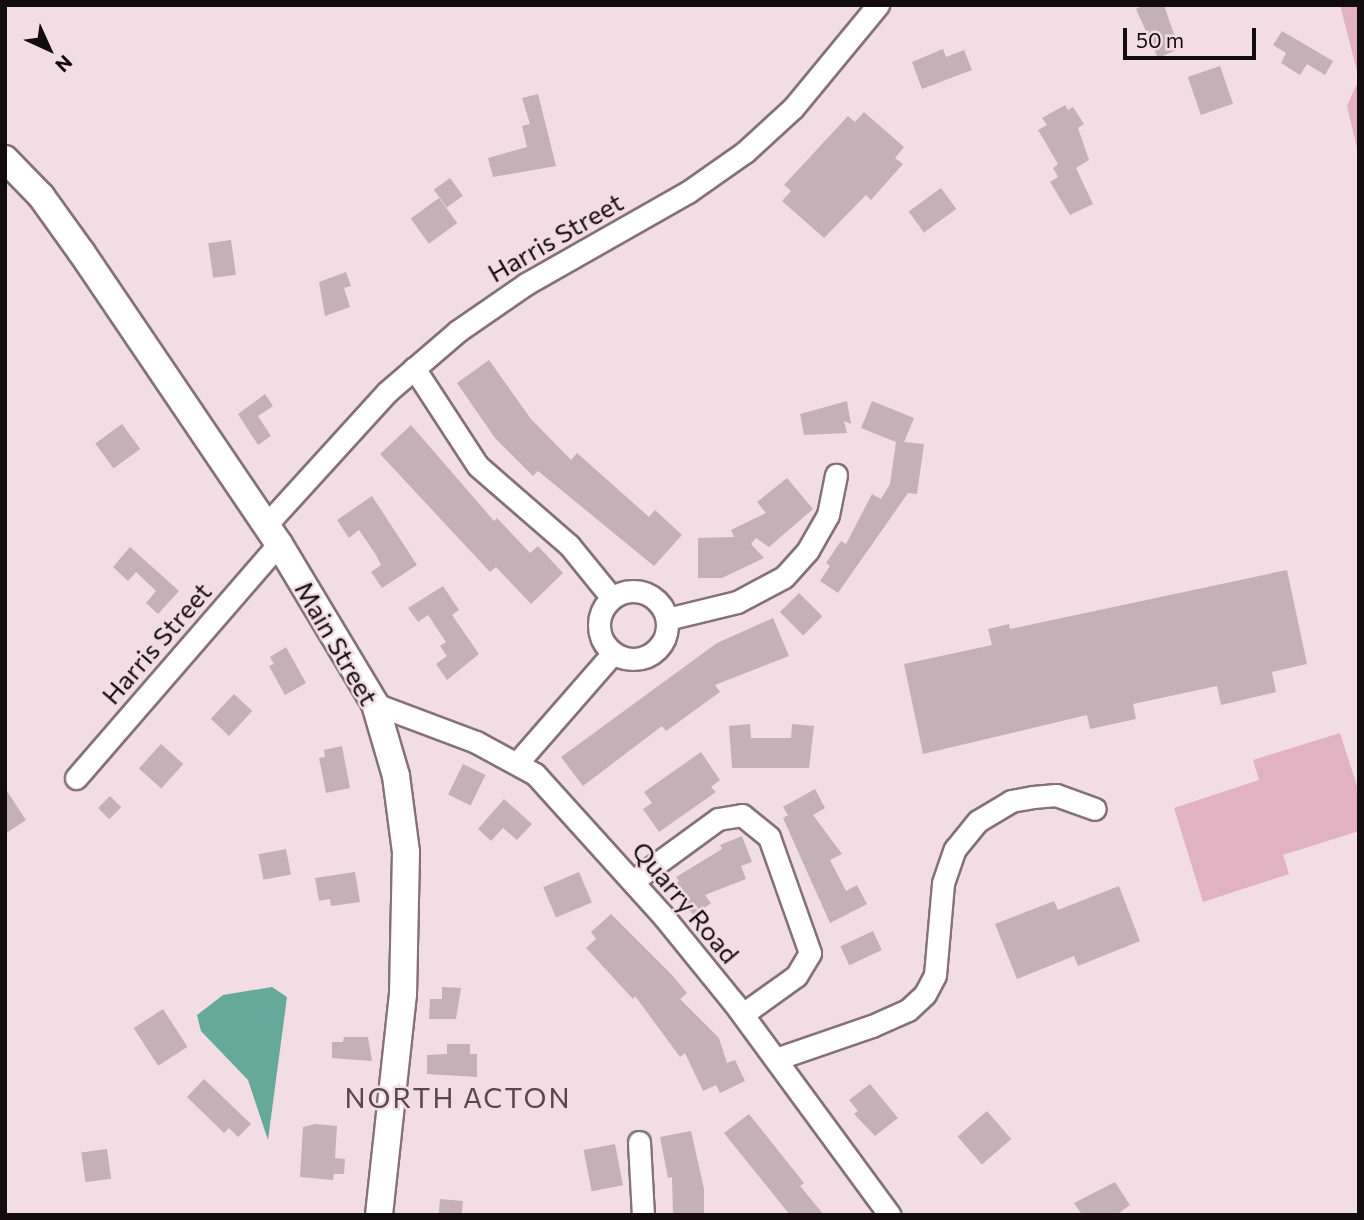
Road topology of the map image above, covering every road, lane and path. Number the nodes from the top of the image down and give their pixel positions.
1 (878, 5) edge
2 (5, 159) edge
3 (414, 368) junction
4 (836, 475) dead end
5 (272, 535) junction
6 (612, 598) junction
7 (667, 619) junction
8 (613, 653) junction
9 (375, 704) junction
10 (518, 762) junction
11 (76, 778) dead end
12 (1096, 808) dead end
13 (632, 881) junction
14 (743, 1014) junction
15 (776, 1059) junction
16 (639, 1142) dead end
17 (379, 1215) edge
18 (643, 1215) edge
19 (890, 1215) edge

1 - 3 street, Harris Street
2 - 5 main road, Main Street
3 - 5 street, Harris Street
3 - 6 street
4 - 7 street
5 - 9 main road, Main Street
5 - 11 street, Harris Street
6 - 7 street
6 - 8 street
7 - 8 street
8 - 10 street
9 - 10 street, Quarry Road
9 - 17 main road, Main Street
10 - 13 street, Quarry Road
12 - 15 street
13 - 14 street, Quarry Road
13 - 14 street
14 - 15 street, Quarry Road
15 - 19 street, Quarry Road
16 - 18 street

